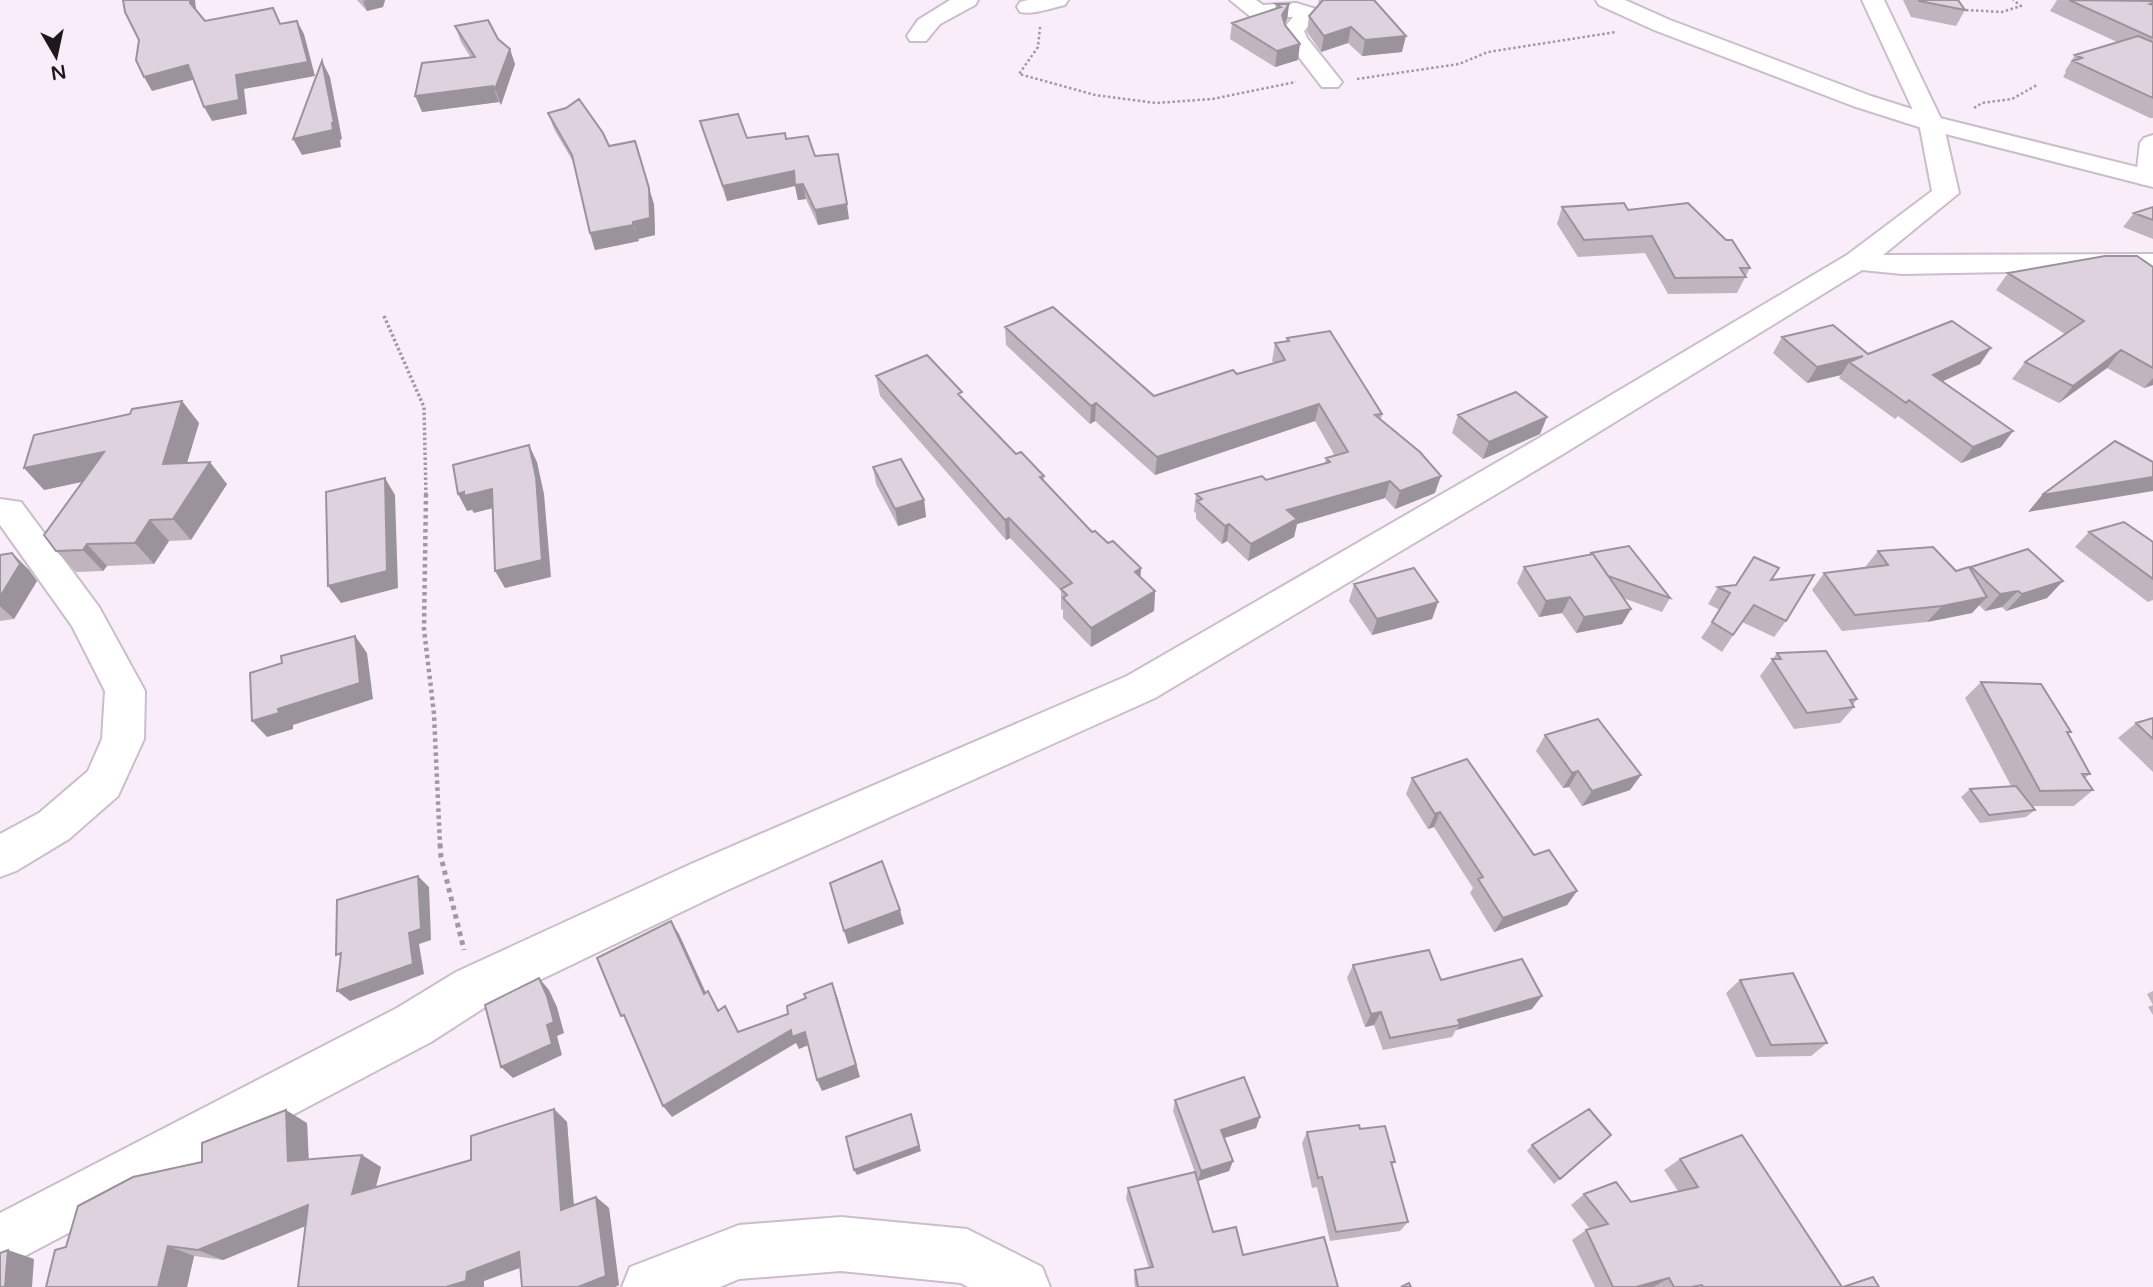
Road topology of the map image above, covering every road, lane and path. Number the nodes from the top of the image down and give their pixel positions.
1 (967, 0) edge
2 (1057, 0) edge
3 (1241, 0) edge
4 (1607, 0) edge
5 (1873, 0) edge
6 (2013, 0) edge
7 (1028, 7) dead end
8 (1966, 10) edge
9 (918, 37) dead end
10 (1330, 82) dead end
11 (2037, 85) dead end
12 (1946, 126) junction
13 (2153, 143) edge
14 (2151, 178) edge
15 (1857, 261) junction
16 (2153, 263) edge
17 (384, 316) dead end
18 (0, 511) edge
19 (0, 857) edge
20 (473, 988) junction
21 (0, 1242) edge
22 (650, 1287) edge
23 (1022, 1287) edge

1 - 9 street
2 - 7 street
3 - 10 street
4 - 12 street
5 - 12 street
6 - 8 path
11 - 12 path
12 - 14 street
12 - 15 street
13 - 14 street
15 - 16 street
15 - 20 street
17 - 20 path
18 - 19 street
20 - 21 street
22 - 23 street

